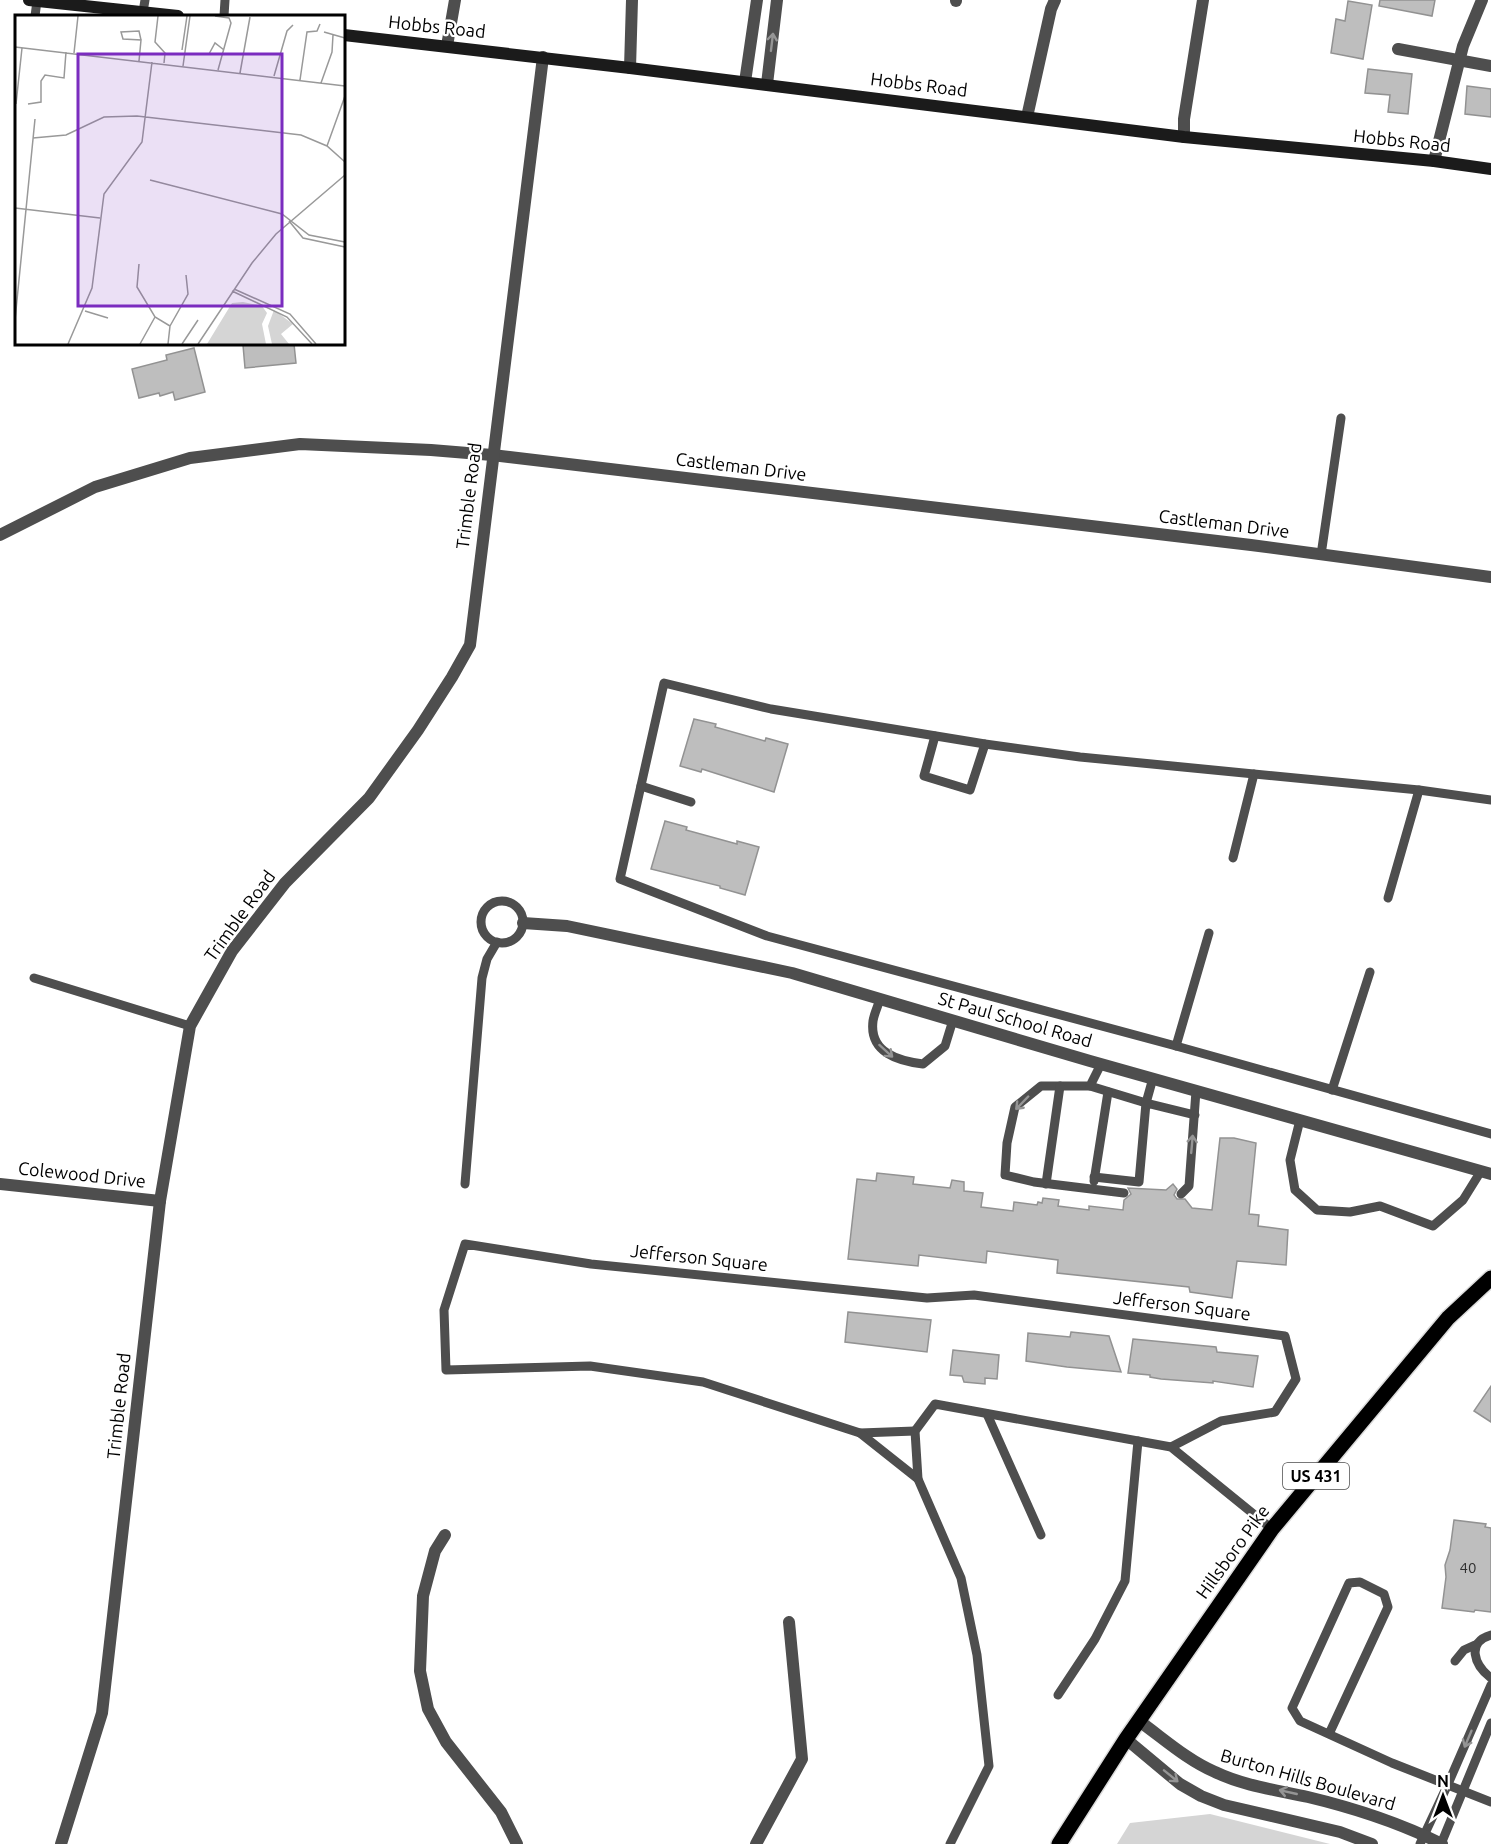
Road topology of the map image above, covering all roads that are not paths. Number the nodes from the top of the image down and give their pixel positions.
1 (33, 0) edge
2 (225, 0) edge
3 (455, 0) edge
4 (632, 0) edge
5 (757, 0) edge
6 (777, 0) edge
7 (1055, 0) edge
8 (1203, 0) edge
9 (1482, 0) edge
10 (144, 6) edge
11 (98, 12) edge
12 (35, 15) edge
13 (175, 15) edge
14 (224, 15) edge
15 (345, 35) edge
16 (447, 46) junction
17 (1398, 49) dead end
18 (543, 57) junction
19 (1459, 62) junction
20 (1491, 66) edge
21 (630, 68) junction
22 (746, 82) junction
23 (767, 84) junction
24 (1027, 117) junction
25 (1184, 137) junction
26 (1434, 162) junction
27 (1491, 169) edge
28 (1341, 418) dead end
29 (492, 455) junction
30 (0, 535) edge
31 (1321, 555) junction
32 (1491, 577) edge
33 (935, 736) junction
34 (984, 744) junction
35 (1254, 774) junction
36 (641, 786) junction
37 (1419, 790) junction
38 (1491, 800) edge
39 (691, 802) dead end
40 (1233, 858) dead end
41 (1388, 898) dead end
42 (523, 923) junction
43 (1209, 933) dead end
44 (497, 942) junction
45 (1370, 972) dead end
46 (34, 978) dead end
47 (880, 999) junction
48 (953, 1020) junction
49 (190, 1026) junction
50 (1176, 1046) junction
51 (1101, 1064) junction
52 (1152, 1078) junction
53 (1060, 1086) junction
54 (1090, 1086) junction
55 (1332, 1090) junction
56 (1196, 1091) junction
57 (1108, 1092) junction
58 (1146, 1103) junction
59 (1195, 1115) junction
60 (1300, 1120) junction
61 (1490, 1131) edge
62 (1486, 1172) edge
63 (1094, 1178) junction
64 (0, 1184) edge
65 (465, 1184) dead end
66 (1046, 1184) junction
67 (1093, 1189) junction
68 (1124, 1193) dead end
69 (1181, 1194) dead end
70 (159, 1201) junction
71 (1491, 1278) edge
72 (987, 1414) junction
73 (915, 1431) junction
74 (860, 1432) junction
75 (1138, 1441) junction
76 (1172, 1447) junction
77 (918, 1479) junction
78 (1272, 1529) junction
79 (445, 1535) dead end
80 (1041, 1535) dead end
81 (789, 1622) dead end
82 (1491, 1635) edge
83 (1475, 1646) junction
84 (1455, 1660) dead end
85 (1491, 1678) edge
86 (1491, 1685) edge
87 (1058, 1695) dead end
88 (1139, 1721) junction
89 (1491, 1723) edge
90 (1329, 1734) junction
91 (1126, 1739) junction
92 (1448, 1784) junction
93 (1463, 1790) junction
94 (1491, 1802) edge
95 (1422, 1839) edge
96 (61, 1844) edge
97 (517, 1844) edge
98 (756, 1844) edge
99 (950, 1844) edge
100 (1059, 1844) edge
101 (1372, 1844) edge
102 (1441, 1844) edge

1 - 11 street
1 - 12 lane
2 - 14 lane
3 - 16 street
4 - 21 street
5 - 22 street
23 -> 6 street
7 - 24 street
8 - 25 street
9 - 19 street
10 - 11 street
10 - 13 street
15 - 16 street, Hobbs Road
16 - 18 street, Hobbs Road
17 - 19 street
18 - 21 street, Hobbs Road
18 - 29 street, Trimble Road
19 - 20 street
19 - 26 street
21 - 22 street, Hobbs Road
22 - 23 street, Hobbs Road
23 - 24 street, Hobbs Road
24 - 25 street, Hobbs Road
25 - 26 street, Hobbs Road
26 - 27 street, Hobbs Road
28 - 31 lane
29 - 30 street, Castleman Drive
29 - 31 street, Castleman Drive
29 - 49 street, Trimble Road
31 - 32 street, Castleman Drive
33 - 34 lane
33 - 34 lane
33 - 36 lane
34 - 35 lane
35 - 37 lane
35 - 40 lane
36 - 39 lane
36 - 50 lane
37 - 38 lane
37 - 41 lane
42 - 44 lane
42 - 44 lane
42 - 47 street, St Paul School Road
43 - 50 lane
44 - 65 lane
45 - 55 lane
46 - 49 lane
47 - 48 street, St Paul School Road
47 -> 48 lane
48 - 51 street, St Paul School Road
49 - 70 street, Trimble Road
50 - 55 lane
51 - 52 street, St Paul School Road
51 - 54 lane
52 - 56 street, St Paul School Road
52 - 58 lane
53 - 54 lane
53 - 66 lane
53 -> 66 lane
54 - 57 lane
55 - 61 lane
56 - 59 lane
56 - 60 street, St Paul School Road
57 - 58 lane
57 - 63 lane
58 - 59 lane
58 - 63 lane
69 -> 59 lane
60 - 62 street, St Paul School Road
60 - 62 lane
63 - 67 lane
64 - 70 street, Colewood Drive
66 - 67 lane
67 - 68 lane
70 - 96 street, Trimble Road
71 - 78 main road, Hillsboro Pike / US 431
72 - 73 lane
72 - 75 lane
72 - 80 lane
73 - 74 lane, Jefferson Square
73 - 77 lane, Jefferson Square
74 - 76 lane, Jefferson Square
74 - 77 lane, Jefferson Square
75 - 76 lane
75 - 87 lane
76 - 78 lane
77 - 99 lane, Jefferson Square
78 - 88 main road, Hillsboro Pike / US 431
79 - 97 street
81 - 98 street
82 - 83 lane
83 - 84 lane
83 - 85 lane
86 -> 92 lane
88 - 91 main road, Hillsboro Pike / US 431
95 -> 88 street, Burton Hills Boulevard
89 - 93 lane
90 - 90 lane
90 - 92 lane
91 - 100 main road, Hillsboro Pike / US 431
91 -> 101 street
92 - 93 lane
92 - 95 lane
93 - 94 lane
93 - 102 lane
95 - 102 street, Burton Hills Boulevard

